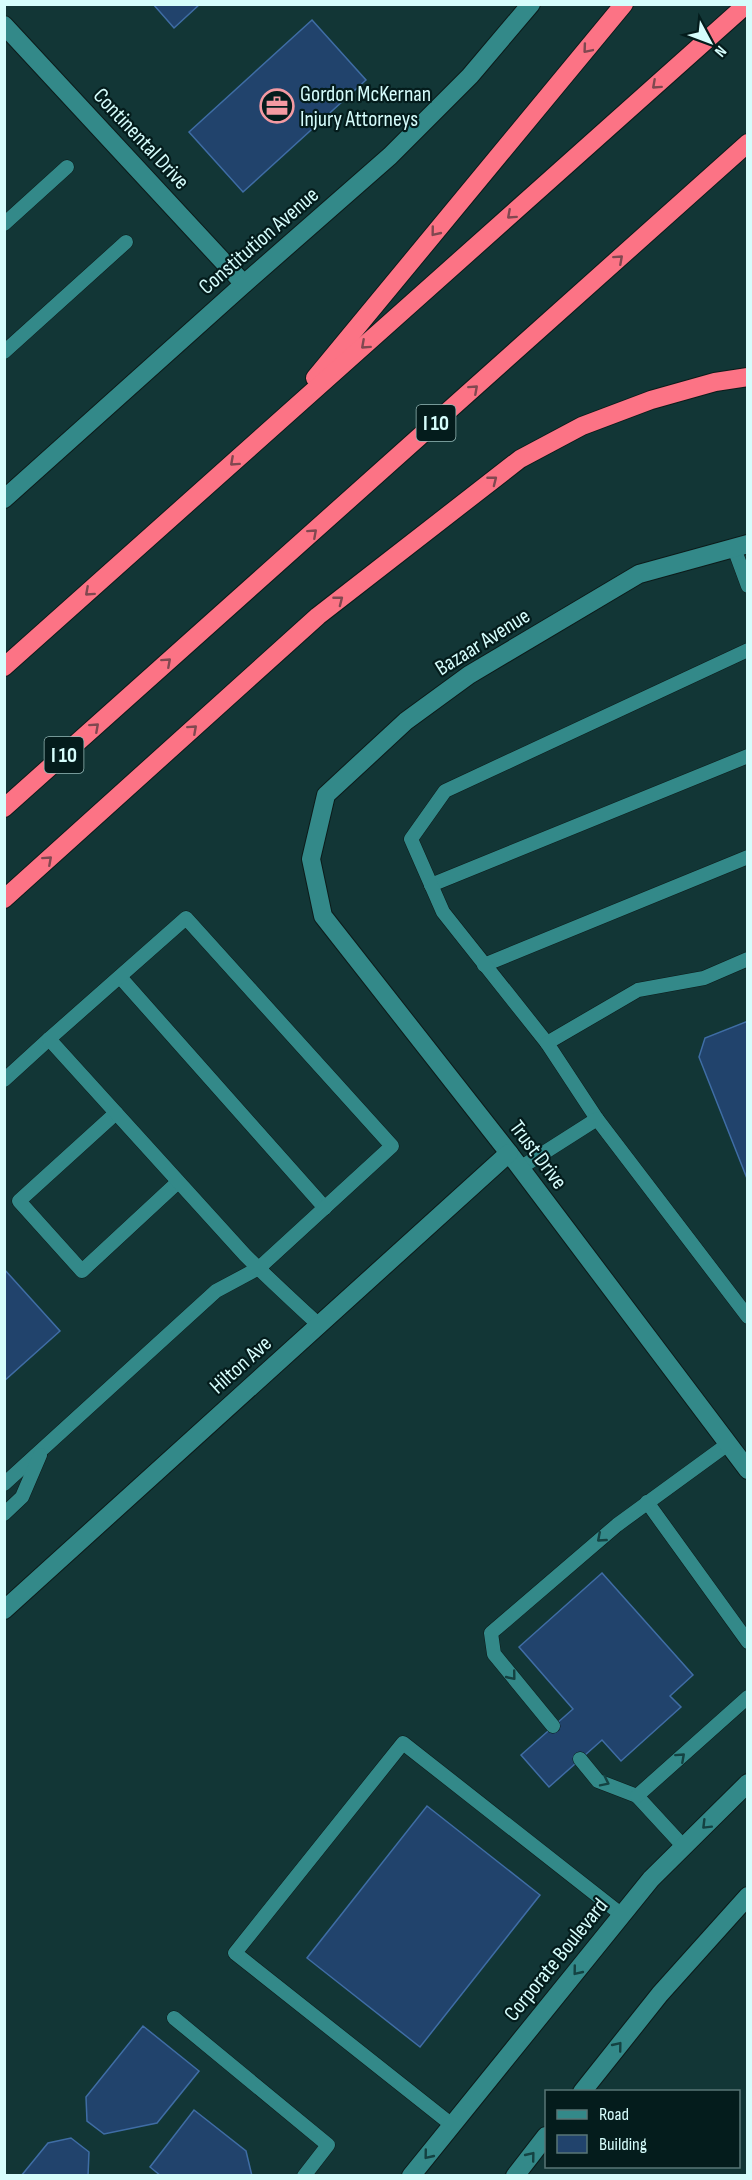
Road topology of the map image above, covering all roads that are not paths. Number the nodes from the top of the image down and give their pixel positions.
1 (531, 4) edge
2 (624, 4) edge
3 (747, 4) edge
4 (4, 25) edge
5 (747, 143) edge
6 (67, 167) dead end
7 (4, 224) edge
8 (126, 242) dead end
9 (244, 284) junction
10 (4, 352) edge
11 (747, 377) edge
12 (278, 423) junction
13 (6, 494) edge
14 (741, 546) edge
15 (747, 586) edge
16 (747, 650) edge
17 (4, 667) edge
18 (747, 756) edge
19 (4, 808) edge
20 (747, 857) edge
21 (311, 859) joint
22 (431, 885) junction
23 (4, 899) edge
24 (747, 959) edge
25 (484, 965) junction
26 (120, 977) junction
27 (49, 1039) junction
28 (547, 1043) junction
29 (4, 1080) edge
30 (116, 1113) junction
31 (597, 1119) junction
32 (514, 1161) junction
33 (178, 1182) junction
34 (325, 1208) junction
35 (259, 1268) junction
36 (747, 1317) edge
37 (319, 1325) junction
38 (728, 1444) junction
39 (42, 1450) junction
40 (747, 1470) edge
41 (4, 1484) edge
42 (647, 1502) junction
43 (4, 1514) edge
44 (4, 1610) edge
45 (747, 1642) edge
46 (747, 1697) edge
47 (553, 1726) dead end
48 (580, 1759) dead end
49 (747, 1783) edge
50 (637, 1796) junction
51 (684, 1846) junction
52 (747, 1896) edge
53 (622, 1916) junction
54 (174, 2018) dead end
55 (583, 2090) edge
56 (452, 2126) junction
57 (545, 2137) edge
58 (304, 2175) edge
59 (411, 2175) edge
60 (515, 2175) edge

1 - 9 street, Constitution Avenue
2 -> 12 highway
3 -> 12 highway
4 - 9 street, Continental Drive
19 -> 5 highway, I 10
6 - 7 lane
8 - 10 lane
9 - 13 street, Constitution Avenue
23 -> 11 highway
12 -> 17 highway
14 - 15 lane
14 - 21 street, Bazaar Avenue
16 - 22 lane
18 - 22 lane
20 - 25 lane
21 - 32 street, Trust Drive
22 - 25 lane
24 - 28 lane
25 - 28 lane
26 - 27 lane
26 - 34 lane
26 - 34 lane
27 - 29 lane
27 - 30 lane
28 - 31 lane
30 - 33 lane
30 - 33 lane
31 - 32 lane
31 - 36 lane
32 - 37 street, Hilton Ave
32 - 38 street, Trust Drive
33 - 35 lane
34 - 35 lane
35 - 37 lane
35 - 39 lane
37 - 44 street, Hilton Ave
38 - 40 street, Trust Drive
38 - 42 lane
39 - 41 lane
39 - 43 lane
42 - 45 lane
42 -> 47 lane
50 -> 46 lane
48 -> 50 lane
49 -> 51 street, Corporate Boulevard
50 - 51 lane
51 - 53 street, Corporate Boulevard
55 -> 52 street
53 -> 56 street, Corporate Boulevard
53 - 56 lane
54 - 58 lane
56 -> 59 street, Corporate Boulevard
60 -> 57 street

